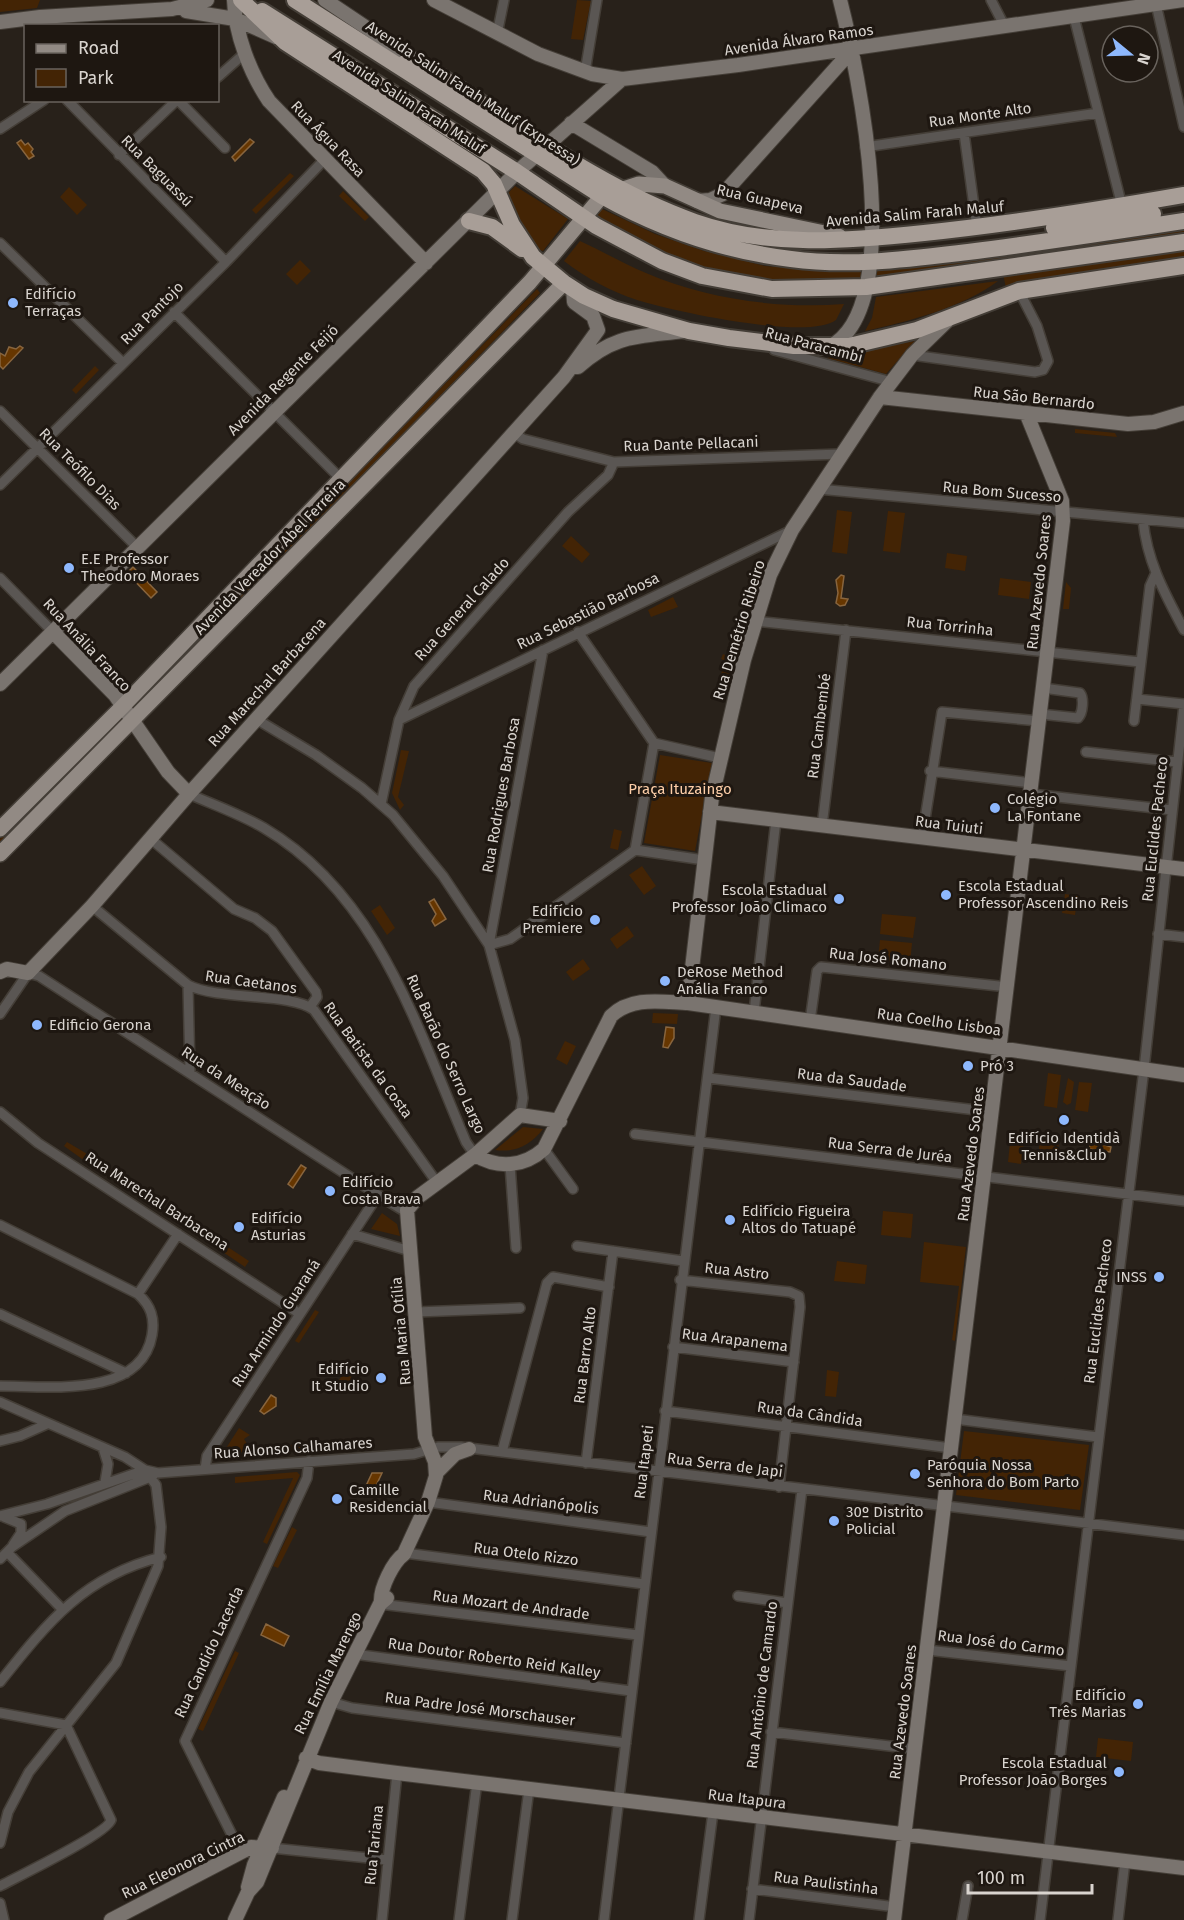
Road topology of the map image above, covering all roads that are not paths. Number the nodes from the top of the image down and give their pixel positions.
1 (207, 0) edge
2 (234, 0) edge
3 (243, 0) edge
4 (295, 0) edge
5 (325, 0) edge
6 (434, 0) edge
7 (504, 0) edge
8 (597, 0) edge
9 (840, 0) edge
10 (991, 0) edge
11 (1184, 0) edge
12 (1156, 4) junction
13 (1121, 5) edge
14 (172, 9) junction
15 (1074, 17) junction
16 (235, 19) junction
17 (0, 22) edge
18 (1005, 27) junction
19 (497, 34) junction
20 (285, 42) junction
21 (853, 49) junction
22 (246, 52) junction
23 (816, 54) junction
24 (381, 55) junction
25 (588, 73) junction
26 (436, 74) junction
27 (219, 76) edge
28 (622, 79) junction
29 (823, 83) junction
30 (41, 102) edge
31 (69, 102) edge
32 (183, 102) edge
33 (593, 103) junction
34 (1098, 113) junction
35 (570, 123) junction
36 (1184, 127) edge
37 (0, 129) edge
38 (964, 133) junction
39 (865, 147) junction
40 (225, 148) dead end
41 (541, 150) junction
42 (119, 155) junction
43 (324, 160) junction
44 (517, 172) junction
45 (665, 186) junction
46 (619, 189) junction
47 (498, 192) junction
48 (1184, 195) edge
49 (602, 196) junction
50 (697, 201) junction
51 (1122, 206) junction
52 (1184, 210) edge
53 (583, 218) junction
54 (1184, 220) edge
55 (469, 221) junction
56 (984, 227) junction
57 (865, 239) junction
58 (1184, 242) edge
59 (0, 243) edge
60 (226, 262) junction
61 (538, 262) junction
62 (870, 262) junction
63 (426, 263) junction
64 (1184, 266) edge
65 (568, 286) junction
66 (866, 287) junction
67 (1019, 291) junction
68 (174, 312) junction
69 (949, 319) junction
70 (689, 331) junction
71 (729, 338) junction
72 (827, 347) junction
73 (912, 355) junction
74 (123, 363) junction
75 (564, 376) junction
76 (892, 382) junction
77 (880, 397) junction
78 (0, 411) edge
79 (273, 413) junction
80 (1184, 413) edge
81 (1027, 415) junction
82 (512, 432) junction
83 (37, 448) junction
84 (841, 454) junction
85 (614, 462) junction
86 (341, 479) junction
87 (0, 485) edge
88 (818, 489) junction
89 (1064, 513) junction
90 (1143, 520) junction
91 (1184, 523) edge
92 (792, 530) junction
93 (138, 548) junction
94 (1155, 574) junction
95 (0, 578) edge
96 (755, 621) junction
97 (846, 630) junction
98 (1184, 630) edge
99 (53, 632) junction
100 (578, 632) junction
101 (543, 650) junction
102 (1048, 651) junction
103 (1140, 662) junction
104 (0, 684) edge
105 (1043, 688) junction
106 (1137, 699) junction
107 (1184, 705) edge
108 (122, 707) junction
109 (1040, 718) junction
110 (256, 719) junction
111 (399, 720) junction
112 (1134, 721) dead end
113 (134, 722) junction
114 (1182, 738) edge
115 (654, 743) junction
116 (1086, 752) dead end
117 (720, 758) junction
118 (1178, 762) junction
119 (930, 771) junction
120 (1031, 788) junction
121 (189, 794) junction
122 (381, 804) junction
123 (1172, 810) junction
124 (710, 812) junction
125 (776, 820) junction
126 (822, 826) junction
127 (0, 829) edge
128 (151, 838) junction
129 (922, 838) junction
130 (635, 850) junction
131 (1024, 850) junction
132 (0, 854) edge
133 (704, 860) junction
134 (1166, 867) junction
135 (1184, 869) edge
136 (92, 906) junction
137 (1158, 934) junction
138 (1184, 937) edge
139 (489, 945) junction
140 (0, 972) edge
141 (28, 973) junction
142 (188, 985) junction
143 (1008, 987) junction
144 (688, 1003) junction
145 (310, 1007) junction
146 (716, 1007) junction
147 (754, 1012) junction
148 (0, 1014) edge
149 (810, 1020) junction
150 (1000, 1047) junction
151 (1144, 1069) junction
152 (190, 1072) junction
153 (1184, 1075) edge
154 (708, 1078) junction
155 (0, 1112) edge
156 (993, 1112) junction
157 (520, 1115) junction
158 (560, 1121) junction
159 (635, 1134) dead end
160 (699, 1142) junction
161 (544, 1149) junction
162 (475, 1155) junction
163 (510, 1165) junction
164 (985, 1177) junction
165 (438, 1184) junction
166 (573, 1190) dead end
167 (1127, 1194) junction
168 (378, 1195) junction
169 (1184, 1201) edge
170 (407, 1210) junction
171 (0, 1225) edge
172 (178, 1234) junction
173 (352, 1234) junction
174 (577, 1246) dead end
175 (516, 1248) dead end
176 (410, 1251) junction
177 (613, 1251) junction
178 (683, 1260) junction
179 (680, 1280) junction
180 (609, 1287) junction
181 (138, 1294) junction
182 (520, 1308) dead end
183 (416, 1312) junction
184 (0, 1314) edge
185 (300, 1314) junction
186 (673, 1347) junction
187 (794, 1362) junction
188 (126, 1373) junction
189 (0, 1386) edge
190 (0, 1402) edge
191 (665, 1411) junction
192 (955, 1419) junction
193 (47, 1424) junction
194 (787, 1426) junction
195 (1098, 1437) junction
196 (0, 1441) edge
197 (103, 1448) junction
198 (951, 1448) junction
199 (431, 1449) junction
200 (469, 1449) junction
201 (502, 1452) junction
202 (309, 1461) junction
203 (586, 1463) junction
204 (205, 1469) junction
205 (437, 1472) junction
206 (658, 1472) junction
207 (151, 1474) junction
208 (105, 1482) junction
209 (779, 1487) junction
210 (802, 1489) junction
211 (428, 1502) junction
212 (945, 1508) junction
213 (0, 1516) edge
214 (1088, 1524) junction
215 (651, 1532) junction
216 (1184, 1535) edge
217 (6, 1553) edge
218 (404, 1553) junction
219 (161, 1557) junction
220 (644, 1584) junction
221 (738, 1596) dead end
222 (381, 1603) junction
223 (788, 1603) junction
224 (62, 1609) junction
225 (639, 1635) junction
226 (927, 1650) junction
227 (354, 1654) junction
228 (1071, 1666) junction
229 (0, 1682) edge
230 (631, 1691) junction
231 (331, 1702) junction
232 (0, 1713) edge
233 (66, 1725) junction
234 (771, 1732) junction
235 (626, 1743) junction
236 (915, 1749) junction
237 (306, 1758) junction
238 (397, 1773) junction
239 (477, 1782) junction
240 (529, 1789) junction
241 (619, 1800) junction
242 (713, 1812) junction
243 (761, 1818) junction
244 (905, 1835) junction
245 (0, 1843) edge
246 (267, 1848) junction
247 (1049, 1852) junction
248 (241, 1853) junction
249 (388, 1860) junction
250 (1125, 1861) junction
251 (1184, 1868) edge
252 (0, 1886) edge
253 (968, 1886) dead end
254 (753, 1889) junction
255 (0, 1903) edge
256 (895, 1913) edge
257 (4, 1920) edge
258 (111, 1920) edge
259 (235, 1920) edge
260 (382, 1920) edge
261 (459, 1920) edge
262 (512, 1920) edge
263 (604, 1920) edge
264 (699, 1920) edge
265 (749, 1920) edge
266 (962, 1920) edge
267 (1040, 1920) edge
268 (1118, 1920) edge

1 - 14 street
2 - 16 street, Rua Água Rasa
3 - 20 highway, Avenida Salim Farah Maluf
3 - 44 highway
4 - 24 highway, Avenida Salim Farah Maluf (Expressa)
5 - 26 street, Avenida Salim Farah Maluf
6 - 19 street, Avenida Álvaro Ramos
7 - 19 street
8 - 25 street
9 - 21 street
10 - 18 street
11 - 12 street, Avenida Álvaro Ramos
12 - 13 street, Avenida Álvaro Ramos
12 - 36 street
13 - 15 street, Avenida Álvaro Ramos
14 - 16 street
14 - 17 street
15 - 18 street, Avenida Álvaro Ramos
15 - 34 street
16 - 20 street
16 - 22 street, Rua Água Rasa
18 - 21 street, Avenida Álvaro Ramos
19 - 25 street, Avenida Álvaro Ramos
20 - 47 highway, Avenida Salim Farah Maluf
21 - 23 street, Avenida Álvaro Ramos
21 - 29 street
21 - 39 street
22 - 27 street
22 - 43 street, Rua Água Rasa
23 - 28 street, Avenida Álvaro Ramos
23 - 29 street
24 - 26 highway, Avenida Salim Farah Maluf
24 - 41 highway, Avenida Salim Farah Maluf (Expressa)
25 - 28 street, Avenida Álvaro Ramos
25 - 33 street
26 - 41 highway, Avenida Salim Farah Maluf
28 - 33 street, Avenida Regente Feijó
29 - 50 street
30 - 37 street
31 - 42 street, Rua Baguassú
32 - 40 street
32 - 42 street
33 - 35 street, Avenida Regente Feijó
34 - 38 street, Rua Monte Alto
34 - 51 street
35 - 41 street, Avenida Regente Feijó
35 - 45 street, Rua Guapeva
38 - 39 street, Rua Monte Alto
38 - 56 street
39 - 57 street
41 - 44 street, Avenida Regente Feijó
41 - 46 highway, Avenida Salim Farah Maluf
41 - 49 highway, Avenida Salim Farah Maluf (Expressa)
42 - 60 street, Rua Baguassú
43 - 60 street, Rua Pantojo
43 - 63 street, Rua Água Rasa
44 - 47 street, Avenida Regente Feijó
44 - 53 highway
45 - 46 main road
45 - 50 main road, Rua Guapeva
46 - 49 main road
46 - 57 highway, Avenida Salim Farah Maluf
47 - 55 street, Avenida Regente Feijó
47 - 61 highway, Avenida Salim Farah Maluf
48 - 51 highway, Avenida Salim Farah Maluf
49 - 53 main road, Avenida Vereador Abel Ferreira
49 - 62 highway
50 - 57 main road, Rua Guapeva
51 - 56 highway, Avenida Salim Farah Maluf
52 - 56 highway
53 - 61 main road, Avenida Vereador Abel Ferreira
53 - 66 highway
54 - 62 highway
55 - 61 highway
55 - 63 street, Avenida Regente Feijó
56 - 57 highway, Avenida Salim Farah Maluf
57 - 62 street
58 - 66 highway
59 - 74 street
60 - 68 street, Rua Pantojo
61 - 65 highway, Avenida Salim Farah Maluf
61 - 86 main road, Avenida Vereador Abel Ferreira
62 - 66 street
63 - 79 street, Avenida Regente Feijó
64 - 67 highway, Avenida Salim Farah Maluf
65 - 70 highway, Avenida Salim Farah Maluf
65 - 75 street, Rua Marechal Barbacena
65 - 113 main road, Avenida Vereador Abel Ferreira
66 - 72 street
67 - 69 highway, Avenida Salim Farah Maluf
67 - 73 street
68 - 74 street, Rua Pantojo
68 - 79 street
69 - 72 highway, Avenida Salim Farah Maluf
69 - 73 street, Rua Demétrio Ribeiro
70 - 71 highway, Avenida Salim Farah Maluf
70 - 75 street, Rua Marechal Barbacena
71 - 72 highway, Avenida Salim Farah Maluf
71 - 76 street, Rua Paracambi
73 - 76 street, Rua Demétrio Ribeiro
74 - 83 street, Rua Pantojo
75 - 82 street, Rua Marechal Barbacena
76 - 77 street, Rua Demétrio Ribeiro
77 - 81 street, Rua São Bernardo
77 - 84 street, Rua Demétrio Ribeiro
78 - 83 street, Rua Teófilo Dias
79 - 86 street
79 - 93 street, Avenida Regente Feijó
80 - 81 street, Rua São Bernardo
81 - 89 street, Rua Azevedo Soares
82 - 85 street, Rua Dante Pellacani
82 - 110 street, Rua Marechal Barbacena
83 - 87 street, Rua Pantojo
83 - 93 street, Rua Teófilo Dias
84 - 85 street, Rua Dante Pellacani
84 - 88 street, Rua Demétrio Ribeiro
85 - 111 street, Rua General Calado
86 - 108 main road, Avenida Vereador Abel Ferreira
88 - 89 street, Rua Bom Sucesso
88 - 92 street, Rua Demétrio Ribeiro
89 - 90 street, Rua Bom Sucesso
89 - 102 street, Rua Azevedo Soares
90 - 91 street, Rua Bom Sucesso
90 - 94 street
92 - 96 street, Rua Demétrio Ribeiro
92 - 100 street, Rua Sebastião Barbosa
93 - 99 street, Avenida Regente Feijó
94 - 98 street
94 - 103 street
95 - 99 street, Rua Anália Franco
96 - 97 street, Rua Torrinha
96 - 117 street, Rua Demétrio Ribeiro
97 - 102 street, Rua Torrinha
97 - 126 street, Rua Cambembé
99 - 104 street, Avenida Regente Feijó
99 - 108 street, Rua Anália Franco
100 - 101 street, Rua Sebastião Barbosa
100 - 115 street
101 - 111 street, Rua Sebastião Barbosa
101 - 139 street, Rua Rodrigues Barbosa
102 - 103 street, Rua Torrinha
102 - 105 street, Rua Azevedo Soares
103 - 106 street
105 - 109 street, Rua Azevedo Soares
105 - 109 street
106 - 107 street
106 - 112 street
107 - 114 street, Rua Euclides Pacheco
108 - 113 street, Rua Anália Franco
108 - 127 main road, Avenida Vereador Abel Ferreira
109 - 119 street
109 - 120 street, Rua Azevedo Soares
110 - 121 street, Rua Marechal Barbacena
110 - 122 street
111 - 122 street, Rua General Calado
113 - 121 street, Rua Anália Franco
113 - 132 main road, Avenida Vereador Abel Ferreira
114 - 118 street, Rua Euclides Pacheco
115 - 117 street
115 - 130 street
116 - 118 street
117 - 124 street, Rua Demétrio Ribeiro
118 - 123 street, Rua Euclides Pacheco
119 - 120 street
119 - 129 street
120 - 123 street
120 - 131 street, Rua Azevedo Soares
121 - 128 street, Rua Marechal Barbacena
121 - 162 street, Rua Barão do Serro Largo
122 - 139 street
123 - 134 street, Rua Euclides Pacheco
124 - 125 street, Rua Tuiuti
124 - 133 street, Rua Demétrio Ribeiro
125 - 126 street, Rua Tuiuti
125 - 147 street
126 - 129 street, Rua Tuiuti
128 - 136 street, Rua Marechal Barbacena
128 - 145 street, Rua Batista da Costa
129 - 131 street, Rua Tuiuti
130 - 133 street
130 - 139 street
131 - 134 street, Rua Tuiuti
131 - 143 street, Rua Azevedo Soares
133 - 144 street, Rua Demétrio Ribeiro
134 - 135 street, Rua Tuiuti
134 - 137 street, Rua Euclides Pacheco
136 - 141 street, Rua Marechal Barbacena
136 - 142 street
137 - 138 street
137 - 151 street, Rua Euclides Pacheco
139 - 157 street
140 - 141 street
141 - 148 street, Rua Marechal Barbacena
141 - 152 street, Rua da Meação
142 - 145 street, Rua Caetanos
142 - 152 street
143 - 149 street, Rua José Romano
143 - 150 street, Rua Azevedo Soares
144 - 146 street, Rua Coelho Lisboa
144 - 158 street
145 - 165 street, Rua Batista da Costa
146 - 147 street, Rua Coelho Lisboa
146 - 154 street, Rua Itapeti
147 - 149 street, Rua Coelho Lisboa
149 - 150 street, Rua Coelho Lisboa
150 - 151 street, Rua Coelho Lisboa
150 - 156 street, Rua Azevedo Soares
151 - 153 street, Rua Coelho Lisboa
151 - 167 street, Rua Euclides Pacheco
152 - 168 street, Rua da Meação
154 - 156 street, Rua da Saudade
154 - 160 street, Rua Itapeti
155 - 172 street, Rua Marechal Barbacena
156 - 164 street, Rua Azevedo Soares
157 - 158 street
157 - 162 street
158 - 161 street
159 - 160 street, Rua Serra de Juréa
160 - 164 street, Rua Serra de Juréa
160 - 178 street, Rua Itapeti
161 - 163 street
161 - 166 street
162 - 163 street, Rua Barão do Serro Largo
162 - 165 street
163 - 175 street
164 - 167 street, Rua Serra de Juréa
164 - 192 street, Rua Azevedo Soares
165 - 170 street
167 - 169 street, Rua Serra de Juréa
167 - 195 street, Rua Euclides Pacheco
168 - 170 street, Rua da Meação
168 - 173 street, Rua Armindo Guaraná
170 - 176 street, Rua Maria Otília
171 - 181 street
172 - 181 street
172 - 185 street, Rua Marechal Barbacena
173 - 176 street
173 - 185 street, Rua Armindo Guaraná
174 - 177 street
176 - 183 street, Rua Maria Otília
177 - 178 street
177 - 180 street, Rua Barro Alto
178 - 179 street, Rua Itapeti
179 - 186 street, Rua Itapeti
179 - 187 street, Rua Astro
180 - 201 street
180 - 203 street, Rua Barro Alto
181 - 188 street
182 - 183 street
183 - 199 street, Rua Maria Otília
184 - 188 street
185 - 204 street, Rua Armindo Guaraná
186 - 187 street, Rua Arapanema
186 - 191 street, Rua Itapeti
187 - 194 street
188 - 189 street
190 - 193 street
191 - 194 street, Rua da Cândida
191 - 206 street, Rua Itapeti
192 - 195 street
192 - 198 street, Rua Azevedo Soares
193 - 196 street
193 - 197 street
194 - 198 street, Rua da Cândida
194 - 209 street
195 - 214 street, Rua Euclides Pacheco
197 - 207 street
197 - 208 street
198 - 212 street, Rua Azevedo Soares
199 - 200 street, Rua Serra de Japi
199 - 202 street, Rua Alonso Calhamares
199 - 205 street
200 - 201 street, Rua Serra de Japi
200 - 205 street
201 - 203 street, Rua Serra de Japi
202 - 204 street, Rua Alonso Calhamares
202 - 248 street, Rua Candido Lacerda
203 - 206 street, Rua Serra de Japi
204 - 207 street, Rua Alonso Calhamares
205 - 211 street, Rua Emília Marengo
206 - 209 street, Rua Serra de Japi
206 - 215 street, Rua Itapeti
207 - 208 street
207 - 217 street
207 - 219 street
208 - 213 street
209 - 210 street, Rua Serra de Japi
210 - 212 street, Rua Serra de Japi
210 - 223 street, Rua Antônio de Camardo
211 - 215 street, Rua Adrianópolis
211 - 218 street, Rua Emília Marengo
212 - 214 street, Rua Serra de Japi
212 - 226 street, Rua Azevedo Soares
213 - 217 street
214 - 216 street
214 - 228 street, Rua Euclides Pacheco
215 - 220 street, Rua Itapeti
217 - 224 street
218 - 220 street, Rua Otelo Rizzo
218 - 222 street, Rua Emília Marengo
219 - 224 street
219 - 233 street
220 - 225 street, Rua Itapeti
221 - 223 street
222 - 225 street, Rua Mozart de Andrade
222 - 227 street, Rua Emília Marengo
223 - 234 street, Rua Antônio de Camardo
224 - 229 street
225 - 230 street, Rua Itapeti
226 - 228 street, Rua José do Carmo
226 - 236 street, Rua Azevedo Soares
227 - 230 street, Rua Doutor Roberto Reid Kalley
227 - 231 street, Rua Emília Marengo
228 - 247 street, Rua Euclides Pacheco
230 - 235 street, Rua Itapeti
231 - 235 street, Rua Padre José Morschauser
231 - 237 street, Rua Emília Marengo
232 - 233 street
233 - 245 street
233 - 252 street
234 - 236 street
234 - 243 street, Rua Antônio de Camardo
235 - 241 street, Rua Itapeti
236 - 244 street, Rua Azevedo Soares
237 - 238 street, Rua Itapura
237 - 246 street, Rua Emília Marengo
238 - 239 street, Rua Itapura
238 - 249 street, Rua Tariana
239 - 240 street, Rua Itapura
239 - 261 street
240 - 241 street, Rua Itapura
240 - 262 street
241 - 242 street, Rua Itapura
241 - 263 street, Rua Itapeti
242 - 243 street, Rua Itapura
242 - 264 street
243 - 244 street, Rua Itapura
243 - 254 street, Rua Antônio de Camardo
244 - 247 street, Rua Itapura
244 - 256 street, Rua Azevedo Soares
246 - 248 street, Rua Eleonora Cintra
246 - 249 street
246 - 259 street, Rua Emília Marengo
247 - 250 street, Rua Itapura
247 - 267 street, Rua Euclides Pacheco
248 - 258 street, Rua Eleonora Cintra
249 - 260 street, Rua Tariana
250 - 251 street, Rua Itapura
250 - 268 street
253 - 266 street
254 - 256 street, Rua Paulistinha
254 - 265 street, Rua Antônio de Camardo
255 - 257 street

